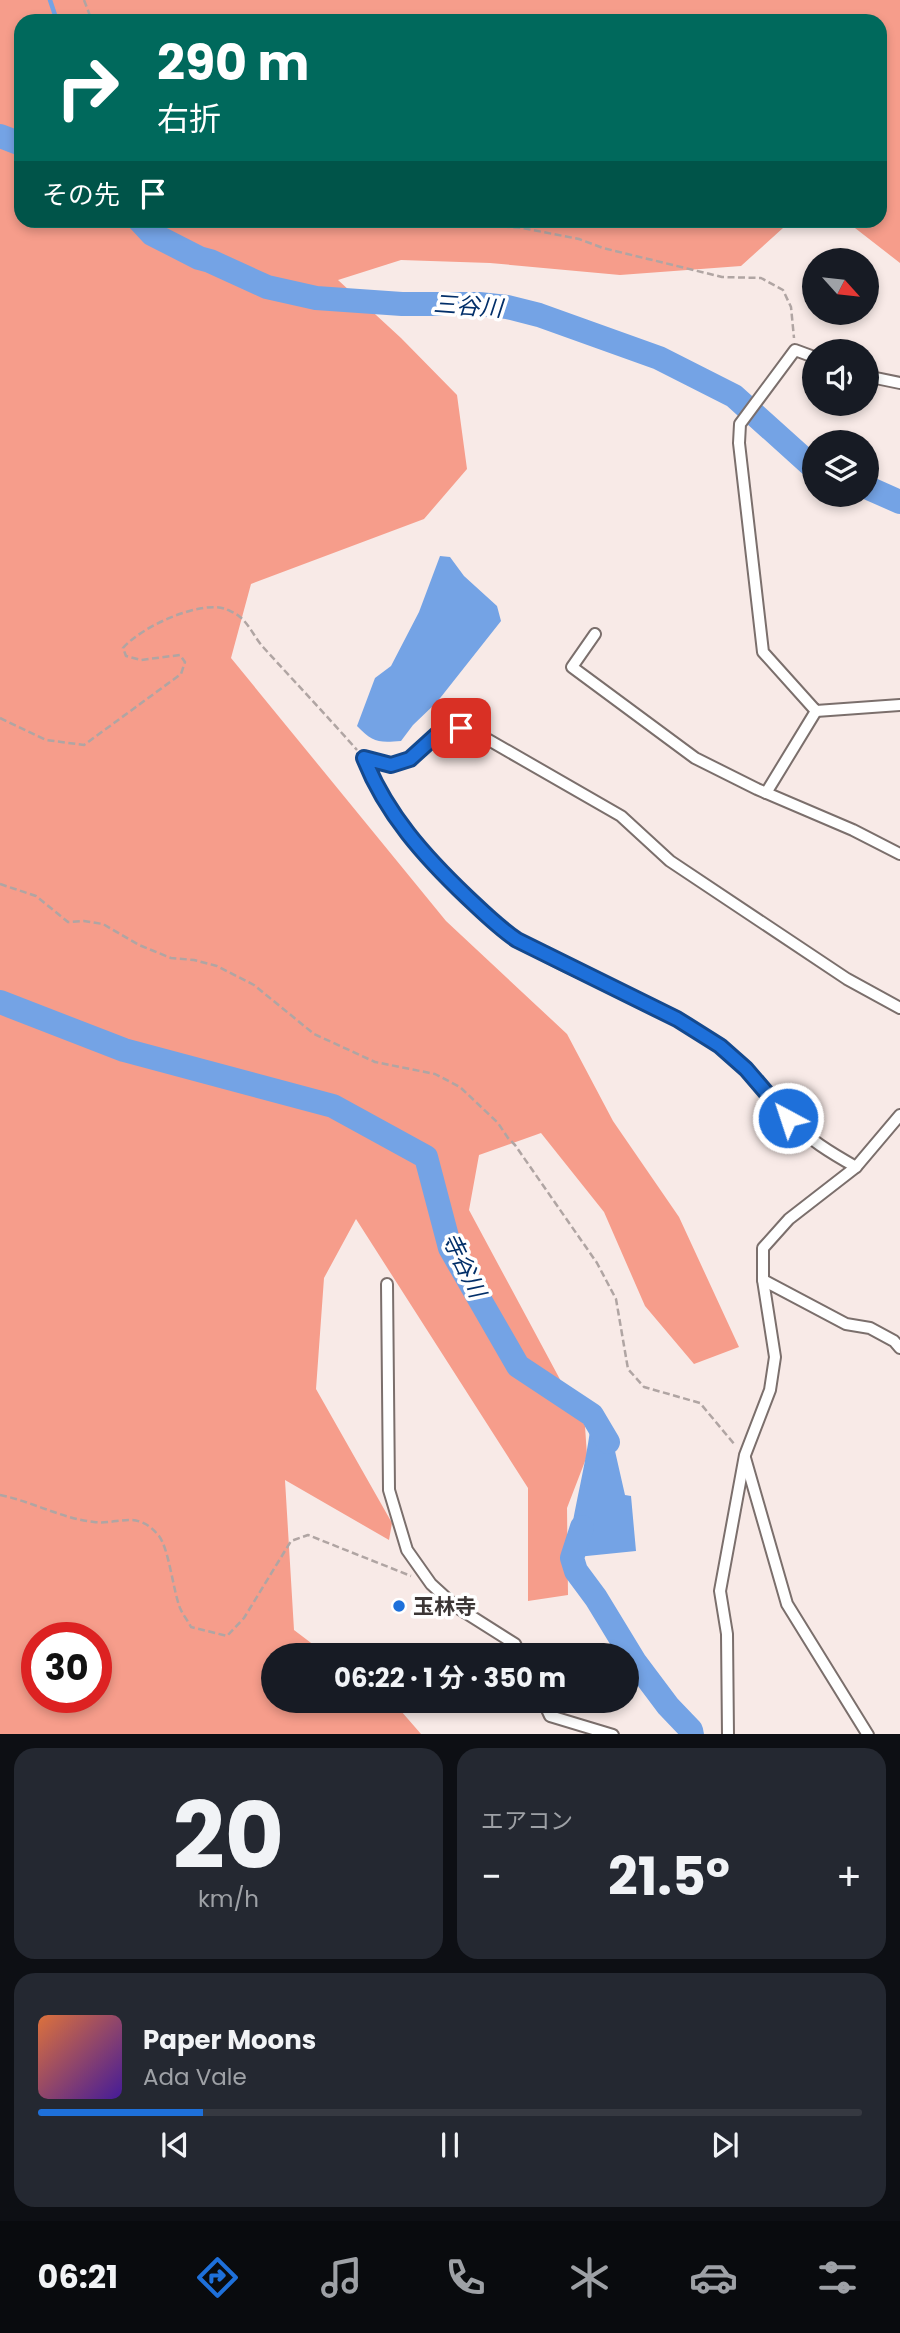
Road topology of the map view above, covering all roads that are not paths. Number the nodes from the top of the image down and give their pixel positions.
1 (802, 352) edge
2 (879, 379) edge
3 (900, 383) edge
4 (595, 634) dead end
5 (900, 705) edge
6 (816, 711) junction
7 (766, 793) junction
8 (900, 854) edge
9 (900, 1008) edge
10 (899, 1117) edge
11 (856, 1167) junction
12 (763, 1280) junction
13 (387, 1284) dead end
14 (900, 1348) edge
15 (744, 1455) junction
16 (513, 1643) edge
17 (549, 1713) edge
18 (614, 1734) edge
19 (728, 1734) edge
20 (868, 1734) edge

1 - 6 street
2 - 3 street
4 - 7 street
5 - 6 street
6 - 7 street
7 - 8 street
9 - 11 street
10 - 11 street
11 - 12 street
12 - 14 street
12 - 15 street
13 - 16 street
15 - 19 street
15 - 20 street
17 - 18 street

